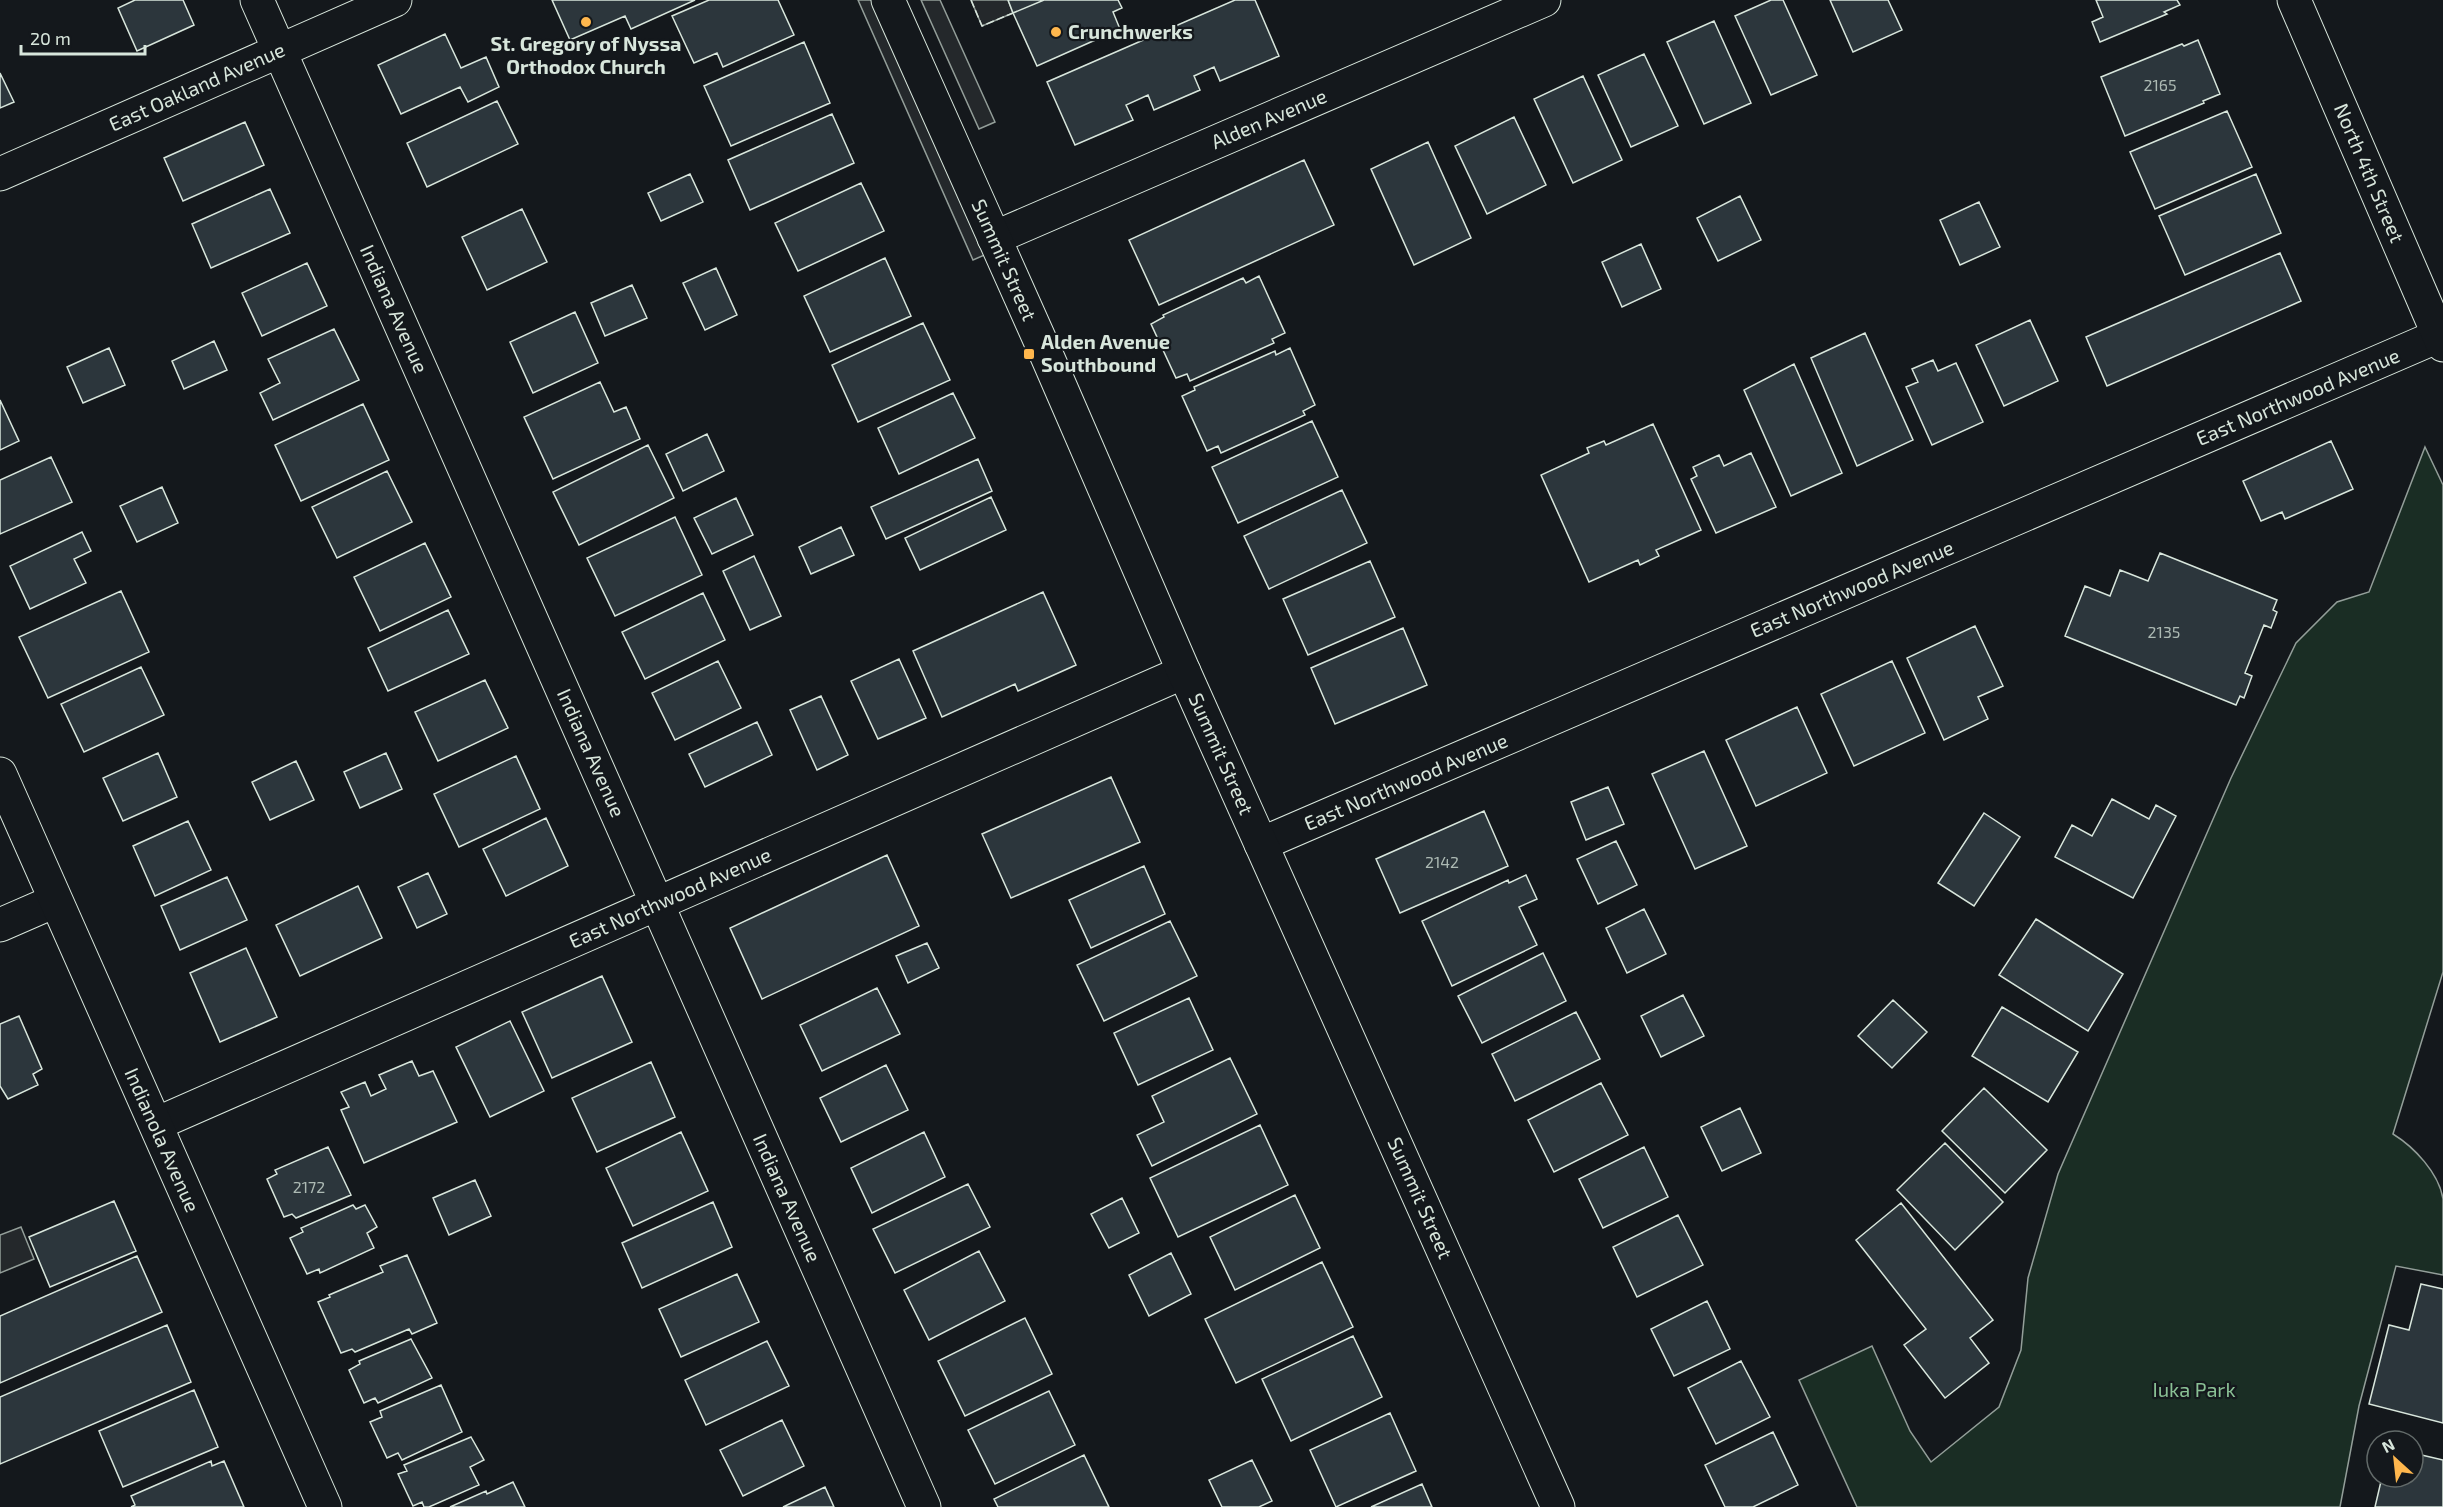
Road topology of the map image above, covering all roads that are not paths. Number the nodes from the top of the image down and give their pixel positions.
1 (257, 0) edge
2 (394, 0) edge
3 (888, 0) edge
4 (1544, 0) edge
5 (2294, 0) edge
6 (280, 51) junction
7 (0, 174) edge
8 (994, 238) junction
9 (2442, 339) edge
10 (1184, 672) junction
11 (0, 774) edge
12 (1261, 844) junction
13 (55, 901) junction
14 (657, 904) junction
15 (0, 925) edge
16 (156, 1124) junction
17 (325, 1507) edge
18 (924, 1507) edge
19 (1558, 1507) edge

1 - 6 street, Indiana Avenue
2 - 6 street, East Oakland Avenue
3 - 8 street, Summit Street
4 - 8 street, Alden Avenue
5 - 9 street, North 4th Street
6 - 7 street, East Oakland Avenue
6 - 14 street, Indiana Avenue
8 - 10 street, Summit Street
9 - 12 street, East Northwood Avenue
10 - 12 street, Summit Street
10 - 14 street, East Northwood Avenue
11 - 13 street, Indianola Avenue
12 - 19 street, Summit Street
13 - 15 street
13 - 16 street, Indianola Avenue
14 - 16 street, East Northwood Avenue
14 - 18 street, Indiana Avenue
16 - 17 street, Indianola Avenue

